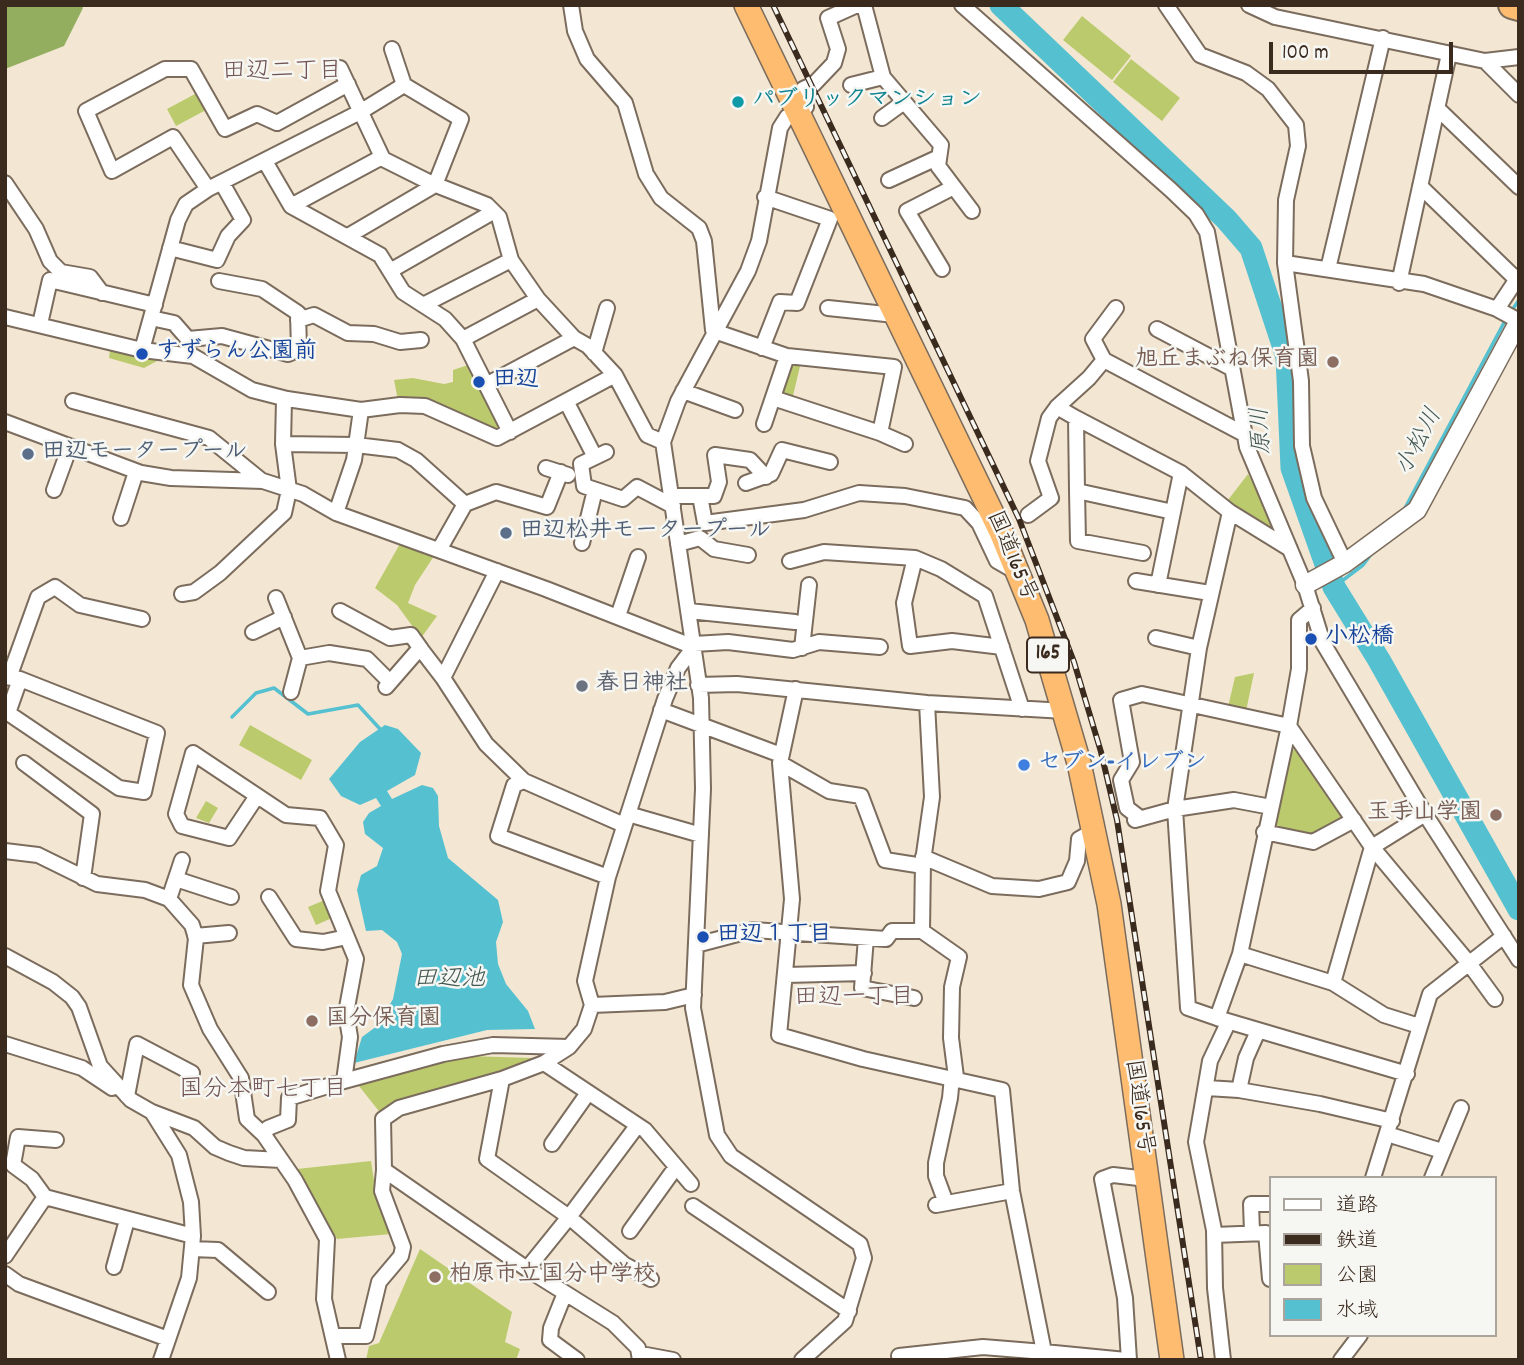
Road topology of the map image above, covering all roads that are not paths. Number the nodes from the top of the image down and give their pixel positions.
1 (571, 5) edge
2 (746, 5) edge
3 (857, 5) edge
4 (864, 5) edge
5 (962, 5) edge
6 (1166, 5) edge
7 (1249, 5) edge
8 (1512, 5) edge
9 (1519, 7) edge
10 (1383, 38) junction
11 (392, 49) dead end
12 (1449, 54) junction
13 (1519, 57) edge
14 (1485, 61) junction
15 (340, 68) dead end
16 (883, 77) junction
17 (348, 84) junction
18 (404, 85) junction
19 (851, 85) dead end
20 (1519, 95) edge
21 (904, 102) junction
22 (1437, 108) junction
23 (798, 111) junction
24 (360, 112) junction
25 (882, 118) dead end
26 (382, 157) junction
27 (939, 158) junction
28 (266, 163) junction
29 (889, 180) dead end
30 (5, 183) edge
31 (435, 185) junction
32 (215, 186) junction
33 (1420, 186) junction
34 (1519, 187) edge
35 (952, 188) junction
36 (765, 197) junction
37 (292, 206) junction
38 (972, 211) dead end
39 (493, 212) junction
40 (348, 236) junction
41 (170, 248) junction
42 (511, 260) junction
43 (1285, 263) junction
44 (942, 269) dead end
45 (1328, 269) junction
46 (390, 271) junction
47 (1518, 277) edge
48 (219, 281) dead end
49 (1399, 283) junction
50 (102, 293) junction
51 (538, 299) junction
52 (423, 305) junction
53 (828, 307) dead end
54 (607, 308) dead end
55 (1116, 308) dead end
56 (1497, 309) junction
57 (153, 312) junction
58 (895, 315) junction
59 (5, 317) edge
60 (298, 320) junction
61 (1519, 321) edge
62 (40, 324) junction
63 (1157, 329) dead end
64 (713, 331) junction
65 (574, 338) junction
66 (463, 339) junction
67 (421, 340) dead end
68 (762, 348) junction
69 (142, 350) junction
70 (594, 353) junction
71 (787, 356) junction
72 (1104, 360) junction
73 (1231, 368) junction
74 (615, 375) junction
75 (486, 385) junction
76 (683, 391) junction
77 (284, 398) junction
78 (773, 398) junction
79 (73, 401) dead end
80 (566, 401) junction
81 (1057, 407) junction
82 (361, 410) junction
83 (735, 410) dead end
84 (1076, 418) junction
85 (5, 422) edge
86 (764, 424) dead end
87 (510, 432) junction
88 (880, 433) junction
89 (1244, 434) junction
90 (663, 442) junction
91 (283, 443) junction
92 (905, 444) dead end
93 (356, 445) junction
94 (69, 449) junction
95 (830, 462) dead end
96 (136, 472) junction
97 (1181, 473) junction
98 (766, 477) junction
99 (583, 480) junction
100 (262, 481) junction
101 (746, 483) dead end
102 (54, 490) dead end
103 (289, 490) junction
104 (596, 490) junction
105 (1077, 491) junction
106 (700, 496) junction
107 (672, 501) junction
108 (464, 504) junction
109 (1173, 512) junction
110 (1230, 512) junction
111 (337, 513) junction
112 (1028, 515) dead end
113 (121, 518) dead end
114 (582, 542) dead end
115 (678, 544) junction
116 (1290, 549) junction
117 (439, 550) junction
118 (1143, 552) dead end
119 (747, 555) dead end
120 (638, 557) dead end
121 (915, 558) junction
122 (790, 561) dead end
123 (1342, 565) junction
124 (497, 571) junction
125 (1018, 573) junction
126 (1136, 581) dead end
127 (1309, 583) junction
128 (809, 585) dead end
129 (1158, 585) junction
130 (1210, 593) junction
131 (182, 594) dead end
132 (276, 598) dead end
133 (1312, 608) junction
134 (340, 611) dead end
135 (689, 611) junction
136 (618, 616) junction
137 (284, 617) junction
138 (142, 619) dead end
139 (794, 622) dead end
140 (253, 632) dead end
141 (1156, 638) dead end
142 (694, 646) junction
143 (1002, 647) junction
144 (802, 648) junction
145 (880, 648) dead end
146 (1199, 648) junction
147 (421, 649) junction
148 (300, 659) junction
149 (12, 677) edge
150 (443, 678) junction
151 (698, 685) junction
152 (796, 689) junction
153 (291, 692) dead end
154 (927, 703) junction
155 (1190, 703) junction
156 (1022, 709) junction
157 (661, 710) junction
158 (1065, 711) junction
159 (701, 725) junction
160 (1289, 726) junction
161 (781, 759) junction
162 (24, 763) dead end
163 (524, 780) junction
164 (257, 796) junction
165 (1271, 807) junction
166 (1175, 809) junction
167 (1425, 814) junction
168 (626, 820) junction
169 (1354, 820) junction
170 (1093, 831) junction
171 (1264, 832) junction
172 (701, 835) junction
173 (1372, 846) junction
174 (5, 851) edge
175 (182, 860) dead end
176 (923, 862) junction
177 (608, 877) junction
178 (83, 878) junction
179 (176, 878) junction
180 (231, 897) dead end
181 (269, 897) dead end
182 (169, 899) junction
183 (922, 932) junction
184 (229, 933) dead end
185 (790, 934) junction
186 (195, 936) junction
187 (1504, 936) junction
188 (347, 937) junction
189 (866, 938) junction
190 (696, 945) junction
191 (1240, 954) junction
192 (5, 956) edge
193 (1519, 960) edge
194 (1468, 962) junction
195 (864, 973) junction
196 (786, 975) junction
197 (1333, 983) junction
198 (694, 995) junction
199 (914, 998) dead end
200 (1495, 999) dead end
201 (592, 1005) junction
202 (1223, 1020) junction
203 (1419, 1026) junction
204 (1258, 1031) junction
205 (5, 1044) edge
206 (569, 1046) junction
207 (544, 1063) junction
208 (192, 1073) dead end
209 (1407, 1074) junction
210 (954, 1077) junction
211 (502, 1079) junction
212 (344, 1082) junction
213 (1207, 1088) junction
214 (1239, 1090) junction
215 (588, 1093) junction
216 (129, 1098) junction
217 (1461, 1108) dead end
218 (152, 1112) junction
219 (637, 1126) junction
220 (1390, 1127) junction
221 (264, 1135) junction
222 (56, 1140) dead end
223 (552, 1144) dead end
224 (1442, 1151) junction
225 (281, 1160) junction
226 (676, 1167) junction
227 (384, 1170) junction
228 (1374, 1176) edge
229 (1433, 1176) edge
230 (1147, 1179) junction
231 (691, 1184) dead end
232 (1012, 1191) junction
233 (45, 1197) junction
234 (1268, 1204) edge
235 (693, 1206) dead end
236 (569, 1217) junction
237 (127, 1220) junction
238 (630, 1231) dead end
239 (1252, 1232) junction
240 (1214, 1235) junction
241 (192, 1243) junction
242 (5, 1256) edge
243 (1268, 1256) edge
244 (114, 1267) dead end
245 (527, 1269) junction
246 (5, 1274) edge
247 (651, 1279) dead end
248 (268, 1292) dead end
249 (565, 1293) junction
250 (849, 1311) junction
251 (333, 1336) junction
252 (1358, 1337) edge
253 (169, 1339) junction
254 (1044, 1352) junction
255 (899, 1356) dead end
256 (641, 1357) edge
257 (808, 1358) edge
258 (161, 1360) edge
259 (338, 1360) edge
260 (577, 1360) edge
261 (673, 1360) edge
262 (1128, 1360) edge
263 (1172, 1360) edge
264 (1223, 1360) edge
265 (1341, 1360) edge

1 - 64 street
2 - 23 highway, 国道165号 / 165
3 - 23 street
4 - 16 street
5 - 73 street
6 - 43 street
7 - 10 street
8 - 9 highway
10 - 12 street
10 - 45 street
11 - 18 street
12 - 14 street
12 - 22 street
13 - 14 street
14 - 20 street
15 - 17 street
16 - 19 street
16 - 21 street
17 - 24 street
17 - 32 street
18 - 24 street
18 - 31 street
21 - 25 street
21 - 27 street
22 - 33 street
22 - 34 street
23 - 36 street
23 - 58 highway, 国道165号 / 165
24 - 26 street
24 - 28 street
26 - 31 street
26 - 37 street
27 - 29 street
27 - 35 street
28 - 32 street
28 - 37 street
30 - 50 street
31 - 39 street
31 - 40 street
32 - 41 street
32 - 41 street
33 - 47 street
33 - 49 street
35 - 38 street
35 - 44 street
36 - 64 street
36 - 68 street
37 - 40 street
39 - 42 street
39 - 46 street
40 - 46 street
41 - 57 street
42 - 51 street
42 - 52 street
43 - 45 street
43 - 123 street
45 - 49 street
46 - 52 street
47 - 56 street
48 - 60 street
49 - 56 street
50 - 57 street
50 - 62 street
51 - 65 street
51 - 66 street
52 - 66 street
53 - 58 street
54 - 70 street
55 - 72 street
56 - 61 street
57 - 60 street
57 - 69 street
58 - 125 highway, 国道165号 / 165
59 - 62 street
60 - 67 street
61 - 123 street
62 - 69 street
63 - 73 street
64 - 68 street
64 - 76 street
65 - 70 street
65 - 75 street
66 - 75 street
68 - 71 street
69 - 77 street
70 - 74 street
71 - 78 street
71 - 88 street
72 - 81 street
72 - 89 street
73 - 89 street
74 - 80 street
74 - 90 street
75 - 87 street
76 - 83 street
76 - 90 street
77 - 82 street
77 - 91 street
78 - 86 street
78 - 88 street
79 - 100 street
80 - 87 street
80 - 99 street
81 - 84 street
81 - 112 street
82 - 87 street
82 - 93 street
84 - 97 street
84 - 105 street
85 - 94 street
88 - 92 street
89 - 116 street
90 - 107 street
91 - 93 street
91 - 103 street
93 - 108 street
93 - 111 street
94 - 96 street
94 - 102 street
95 - 98 street
96 - 100 street
96 - 113 street
97 - 109 street
97 - 110 street
98 - 101 street
98 - 106 street
99 - 104 street
99 - 108 street
100 - 103 street
103 - 111 street
103 - 131 street
104 - 107 street
104 - 114 street
105 - 109 street
105 - 118 street
106 - 107 street
106 - 125 street
107 - 115 street
108 - 117 street
109 - 129 street
110 - 116 street
110 - 130 street
111 - 117 street
115 - 119 street
115 - 135 street
116 - 127 street
117 - 124 street
120 - 136 street
121 - 122 street
121 - 143 street
121 - 143 street
123 - 127 street
124 - 136 street
124 - 150 street
125 - 158 highway, 国道165号 / 165
126 - 129 street
127 - 133 street
128 - 144 street
129 - 130 street
130 - 146 street
132 - 137 street
133 - 160 street
133 - 167 street
134 - 147 street
135 - 139 street
135 - 142 street
136 - 142 street
137 - 140 street
137 - 148 street
138 - 149 street
141 - 146 street
142 - 144 street
142 - 151 street
142 - 157 street
143 - 156 street
144 - 145 street
146 - 155 street
147 - 148 street
147 - 150 street
148 - 153 street
149 - 149 street
150 - 163 street
151 - 152 street
151 - 159 street
152 - 154 street
152 - 161 street
154 - 156 street
154 - 176 street
155 - 160 street
155 - 166 street
155 - 166 street
156 - 158 street
157 - 159 street
157 - 168 street
158 - 170 highway, 国道165号 / 165
159 - 161 street
159 - 172 street
160 - 165 street
160 - 169 street
161 - 176 street
161 - 185 street
162 - 178 street
163 - 168 street
163 - 177 street
164 - 164 street
164 - 188 street
165 - 166 street
165 - 171 street
166 - 202 street
167 - 173 street
167 - 187 street
168 - 172 street
168 - 177 street
169 - 171 street
169 - 173 street
170 - 176 street
170 - 230 highway, 国道165号 / 165
171 - 191 street
172 - 190 street
173 - 194 street
173 - 197 street
174 - 178 street
175 - 179 street
176 - 183 street
177 - 201 street
178 - 182 street
179 - 180 street
179 - 182 street
181 - 188 street
182 - 186 street
183 - 189 street
183 - 210 street
184 - 186 street
185 - 189 street
185 - 190 street
185 - 196 street
186 - 221 street
187 - 193 street
187 - 194 street
188 - 212 street
189 - 195 street
190 - 198 street
191 - 197 street
191 - 202 street
192 - 216 street
194 - 200 street
194 - 203 street
195 - 196 street
195 - 199 street
196 - 210 street
197 - 203 street
198 - 201 street
198 - 250 street
201 - 206 street
202 - 204 street
202 - 213 street
203 - 209 street
204 - 209 street
204 - 214 street
205 - 216 street
206 - 207 street
206 - 212 street
207 - 211 street
207 - 215 street
208 - 216 street
209 - 220 street
210 - 232 street
210 - 232 street
211 - 227 street
211 - 236 street
212 - 221 street
213 - 214 street
213 - 240 street
214 - 220 street
215 - 219 street
215 - 223 street
216 - 218 street
217 - 224 street
218 - 225 street
218 - 241 street
219 - 226 street
219 - 236 street
220 - 224 street
220 - 228 street
221 - 225 street
222 - 233 street
224 - 229 street
225 - 251 street
226 - 231 street
226 - 238 street
227 - 245 street
227 - 251 street
230 - 262 street
230 - 263 highway, 国道165号 / 165
232 - 254 street
233 - 237 street
233 - 242 street
234 - 239 street
235 - 250 street
236 - 245 street
236 - 247 street
237 - 241 street
237 - 244 street
239 - 240 street
239 - 243 street
240 - 264 street
241 - 248 street
241 - 253 street
245 - 249 street
246 - 253 street
249 - 256 street
249 - 260 street
250 - 257 street
251 - 259 street
252 - 265 street
253 - 258 street
254 - 255 street
254 - 262 street
256 - 261 street

